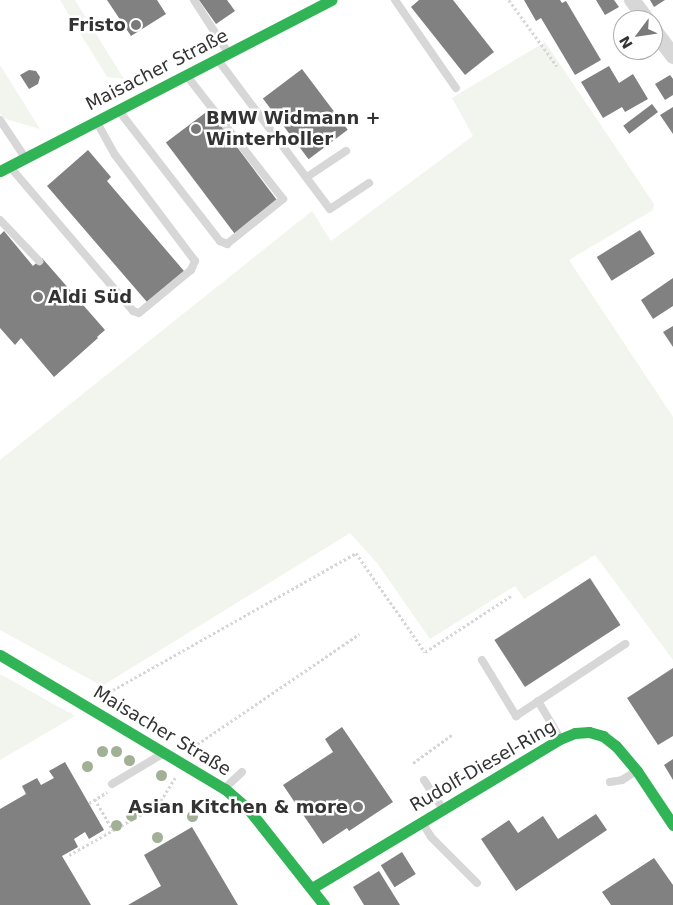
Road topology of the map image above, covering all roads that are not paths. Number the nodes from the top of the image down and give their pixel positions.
1 (194, 0) edge
2 (331, 0) edge
3 (395, 0) edge
4 (663, 42) edge
5 (228, 53) junction
6 (673, 56) edge
7 (216, 59) junction
8 (186, 74) junction
9 (456, 88) dead end
10 (117, 110) junction
11 (0, 120) edge
12 (96, 121) junction
13 (346, 151) dead end
14 (26, 158) junction
15 (5, 169) edge
16 (307, 177) junction
17 (369, 183) dead end
18 (0, 220) edge
19 (39, 261) dead end
20 (625, 644) dead end
21 (0, 656) edge
22 (482, 660) dead end
23 (538, 701) junction
24 (560, 739) junction
25 (166, 752) junction
26 (242, 772) dead end
27 (637, 772) junction
28 (424, 780) dead end
29 (610, 782) dead end
30 (113, 786) road end
31 (225, 789) junction
32 (443, 809) junction
33 (422, 822) junction
34 (673, 825) edge
35 (477, 883) dead end
36 (312, 888) junction
37 (324, 905) edge

1 - 5 lane
2 - 5 street, Maisacher Straße
3 - 9 lane
4 - 6 street
5 - 7 street, Maisacher Straße
7 - 8 street, Maisacher Straße
7 - 16 lane
8 - 10 street, Maisacher Straße
8 - 10 lane
10 - 12 street, Maisacher Straße
11 - 14 lane
12 - 14 street, Maisacher Straße
12 - 15 lane
13 - 16 lane
14 - 15 street, Maisacher Straße
16 - 17 lane
18 - 19 lane
20 - 23 lane
21 - 25 street, Maisacher Straße
22 - 23 lane
23 - 24 lane
24 - 27 street, Rudolf-Diesel-Ring
24 - 32 street, Rudolf-Diesel-Ring
25 - 30 lane
25 - 31 street, Maisacher Straße
26 - 31 lane
27 - 29 lane
27 - 34 street, Rudolf-Diesel-Ring
28 - 32 lane
31 - 36 street, Maisacher Straße
32 - 33 street, Rudolf-Diesel-Ring
33 - 35 lane
33 - 36 street, Rudolf-Diesel-Ring
36 - 37 street, Maisacher Straße

